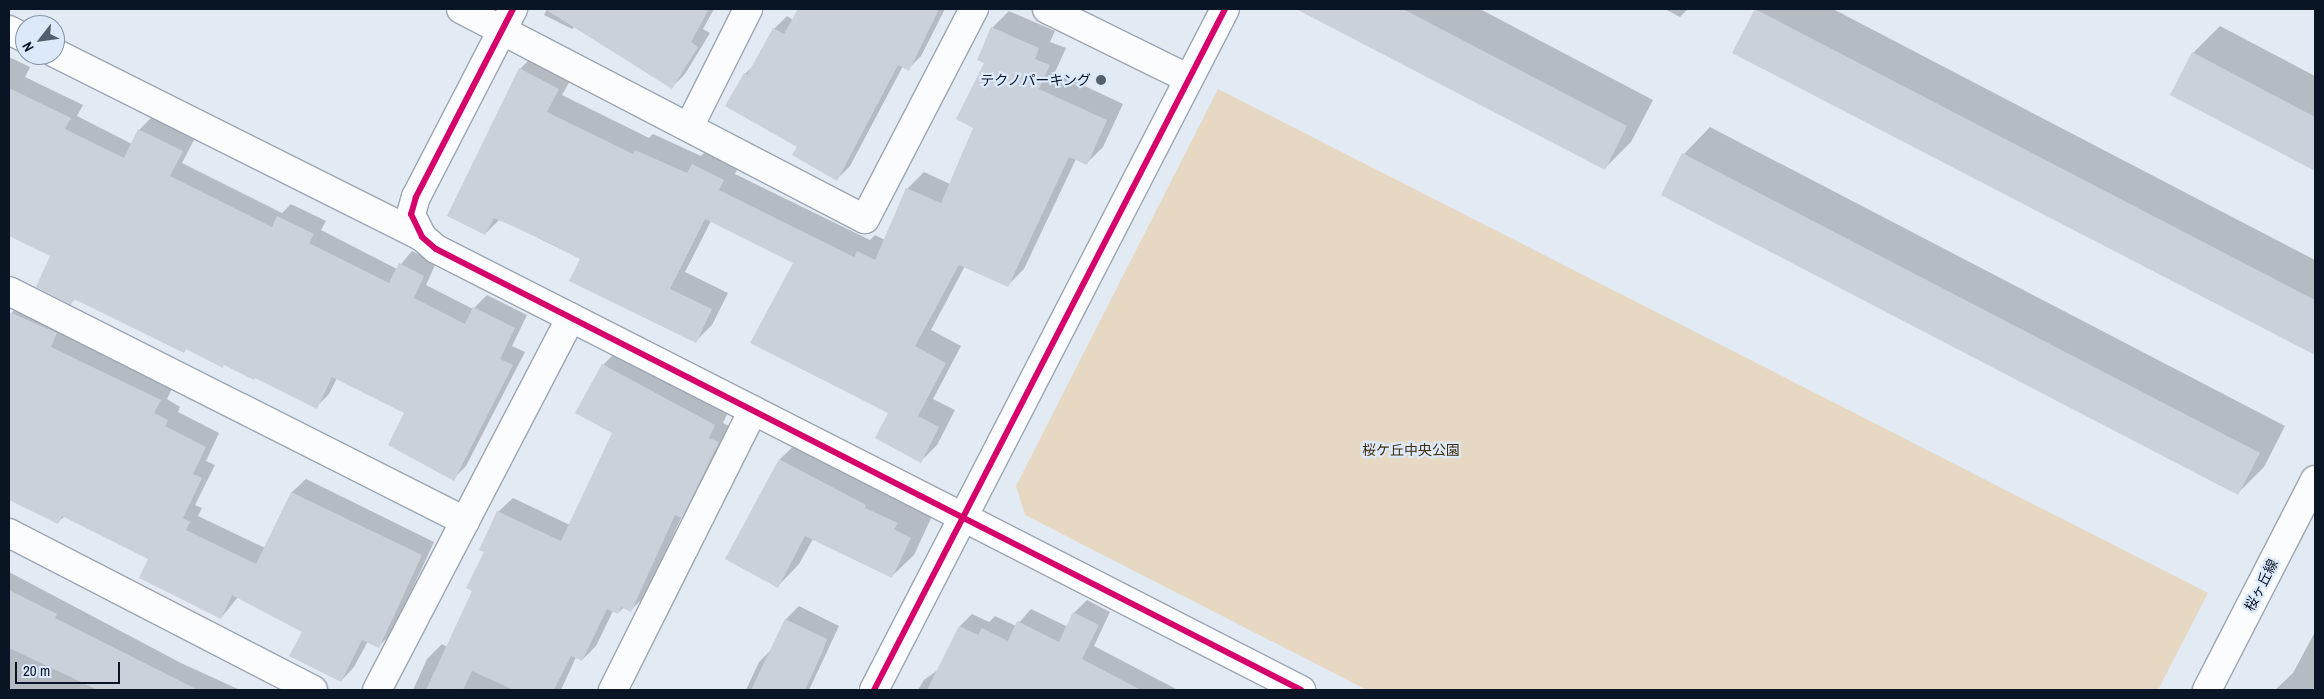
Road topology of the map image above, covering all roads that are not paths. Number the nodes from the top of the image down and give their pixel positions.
1 (461, 9) edge
2 (748, 9) edge
3 (974, 9) edge
4 (1047, 9) edge
5 (1225, 9) edge
6 (507, 19) edge
7 (65, 58) edge
8 (1189, 79) junction
9 (689, 127) junction
10 (429, 243) junction
11 (9, 291) edge
12 (571, 318) junction
13 (753, 410) junction
14 (2315, 480) edge
15 (963, 517) junction
16 (465, 521) junction
17 (9, 532) edge
18 (313, 690) edge
19 (377, 690) edge
20 (614, 690) edge
21 (874, 690) edge
22 (1301, 690) edge
23 (2207, 690) edge

1 - 6 street
2 - 9 street
3 - 9 street
4 - 8 street
5 - 8 street
6 - 9 street
6 - 10 street
7 - 10 street
8 - 15 street
10 - 12 street
11 - 16 street
12 - 13 street
12 - 16 street
13 - 15 street
13 - 20 street
14 - 23 street, 桜ヶ丘線
15 - 21 street
15 - 22 street
16 - 19 street
17 - 18 street

